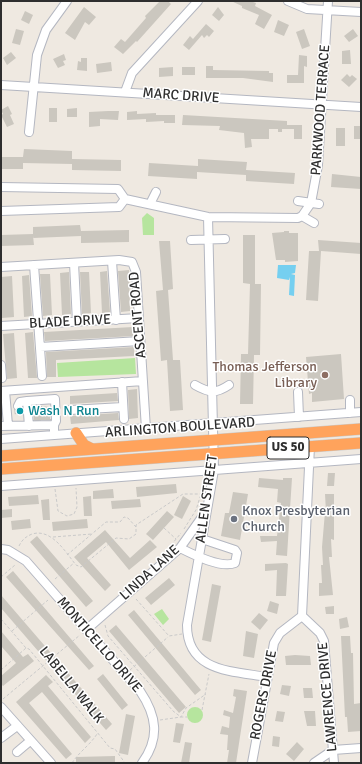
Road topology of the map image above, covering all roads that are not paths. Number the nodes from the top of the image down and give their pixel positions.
1 (67, 1) edge
2 (198, 1) edge
3 (288, 1) edge
4 (328, 1) edge
5 (328, 10) junction
6 (361, 12) edge
7 (1, 85) edge
8 (33, 87) junction
9 (125, 92) junction
10 (322, 105) junction
11 (361, 107) edge
12 (29, 132) dead end
13 (1, 187) edge
14 (156, 192) dead end
15 (125, 199) junction
16 (298, 202) dead end
17 (315, 203) junction
18 (150, 204) junction
19 (1, 211) edge
20 (302, 216) junction
21 (208, 217) junction
22 (314, 222) dead end
23 (208, 239) junction
24 (225, 239) dead end
25 (191, 240) dead end
26 (112, 261) junction
27 (74, 263) junction
28 (34, 265) junction
29 (1, 267) edge
30 (139, 318) junction
31 (116, 320) junction
32 (77, 322) junction
33 (39, 324) junction
34 (1, 326) edge
35 (140, 341) junction
36 (40, 347) junction
37 (1, 365) edge
38 (42, 376) dead end
39 (2, 378) edge
40 (143, 381) junction
41 (122, 382) junction
42 (196, 385) dead end
43 (229, 385) dead end
44 (3, 391) edge
45 (213, 392) junction
46 (298, 392) dead end
47 (350, 400) dead end
48 (27, 401) junction
49 (18, 406) dead end
50 (123, 407) junction
51 (70, 410) dead end
52 (361, 412) edge
53 (350, 413) junction
54 (19, 417) tunnel mouth
55 (299, 417) junction
56 (124, 419) dead end
57 (52, 423) junction
58 (214, 423) junction
59 (4, 425) edge
60 (24, 426) junction
61 (146, 429) junction
62 (361, 429) edge
63 (76, 433) junction
64 (54, 435) junction
65 (25, 437) junction
66 (1, 439) edge
67 (214, 440) junction
68 (361, 442) edge
69 (310, 446) junction
70 (92, 449) junction
71 (65, 451) junction
72 (214, 453) junction
73 (1, 456) edge
74 (361, 459) edge
75 (310, 462) junction
76 (1, 468) edge
77 (214, 470) junction
78 (1, 486) edge
79 (208, 510) junction
80 (202, 539) junction
81 (180, 548) junction
82 (1, 549) edge
83 (199, 558) junction
84 (302, 616) junction
85 (86, 630) junction
86 (267, 677) junction
87 (1, 707) edge
88 (17, 726) junction
89 (1, 738) edge
90 (30, 741) junction
91 (361, 748) edge
92 (333, 750) junction
93 (17, 752) dead end
94 (50, 763) edge
95 (142, 763) edge
96 (252, 763) edge
97 (314, 763) edge
98 (334, 763) edge

1 - 8 street
2 - 9 street
3 - 5 street
4 - 5 street, PARKWOOD TERRACE
5 - 6 street
5 - 10 street, PARKWOOD TERRACE
7 - 8 street, MARC DRIVE
8 - 9 street, MARC DRIVE
8 - 12 street
9 - 10 street, MARC DRIVE
10 - 11 street, MARC DRIVE
10 - 17 street, PARKWOOD TERRACE
13 - 15 street
14 - 18 street
15 - 18 street
15 - 19 street
16 - 17 street
17 - 20 street, PARKWOOD TERRACE
18 - 21 street
20 - 21 street
20 - 22 street
21 - 23 street, ALLEN STREET
23 - 24 street
23 - 25 street
23 - 45 street, ALLEN STREET
26 - 27 street, ASCENT ROAD
26 - 30 street, ASCENT ROAD
26 - 31 street
27 - 28 street, ASCENT ROAD
27 - 32 street
28 - 29 street, ASCENT ROAD
28 - 33 street
30 - 31 street, BLADE DRIVE
30 - 35 street, ASCENT ROAD
31 - 32 street, BLADE DRIVE
32 - 33 street, BLADE DRIVE
33 - 34 street, BLADE DRIVE
33 - 36 street
35 - 36 street
35 - 40 street, ASCENT ROAD
36 - 38 street
37 - 39 street
40 - 41 street
40 - 61 street, ASCENT ROAD
41 - 44 street
41 - 50 street
42 - 45 street
43 - 45 street
44 - 59 street
45 - 58 street, ALLEN STREET
46 - 55 street
47 - 53 street
48 - 49 street
48 - 57 street
48 - 60 street
50 - 51 street
50 - 56 street
52 - 53 street
53 - 55 street
54 - 60 street
55 - 58 street
57 - 60 street
57 - 64 street
58 - 61 street
58 - 67 street, ALLEN STREET
59 - 60 street
60 - 65 street
61 - 63 street
62 - 67 highway, ARLINGTON BOULEVARD / US 50
63 - 64 street
63 - 70 highway
63 - 71 highway
64 - 65 street
65 - 66 street
67 - 70 highway, ARLINGTON BOULEVARD / US 50
67 - 72 street, ALLEN STREET
68 - 69 highway, ARLINGTON BOULEVARD / US 50
69 - 72 highway, ARLINGTON BOULEVARD / US 50
69 - 75 street
70 - 71 highway, ARLINGTON BOULEVARD / US 50
71 - 73 highway, ARLINGTON BOULEVARD / US 50
72 - 76 highway, ARLINGTON BOULEVARD / US 50
72 - 77 street, ALLEN STREET
74 - 75 street
75 - 77 street
75 - 84 street
77 - 78 street
77 - 79 street, ALLEN STREET
79 - 80 street, ALLEN STREET
79 - 81 street, LINDA LANE
80 - 83 street, ALLEN STREET
80 - 83 street
81 - 83 street
81 - 85 street, LINDA LANE
82 - 85 street, MONTICELLO DRIVE
83 - 86 street, ALLEN STREET
84 - 86 street, ROGERS DRIVE
84 - 92 street, LAWRENCE DRIVE
85 - 95 street, MONTICELLO DRIVE
86 - 96 street, ROGERS DRIVE
87 - 88 street
88 - 89 street
88 - 90 street
90 - 93 street
90 - 94 street
91 - 92 street
92 - 97 street
92 - 98 street, LAWRENCE DRIVE

